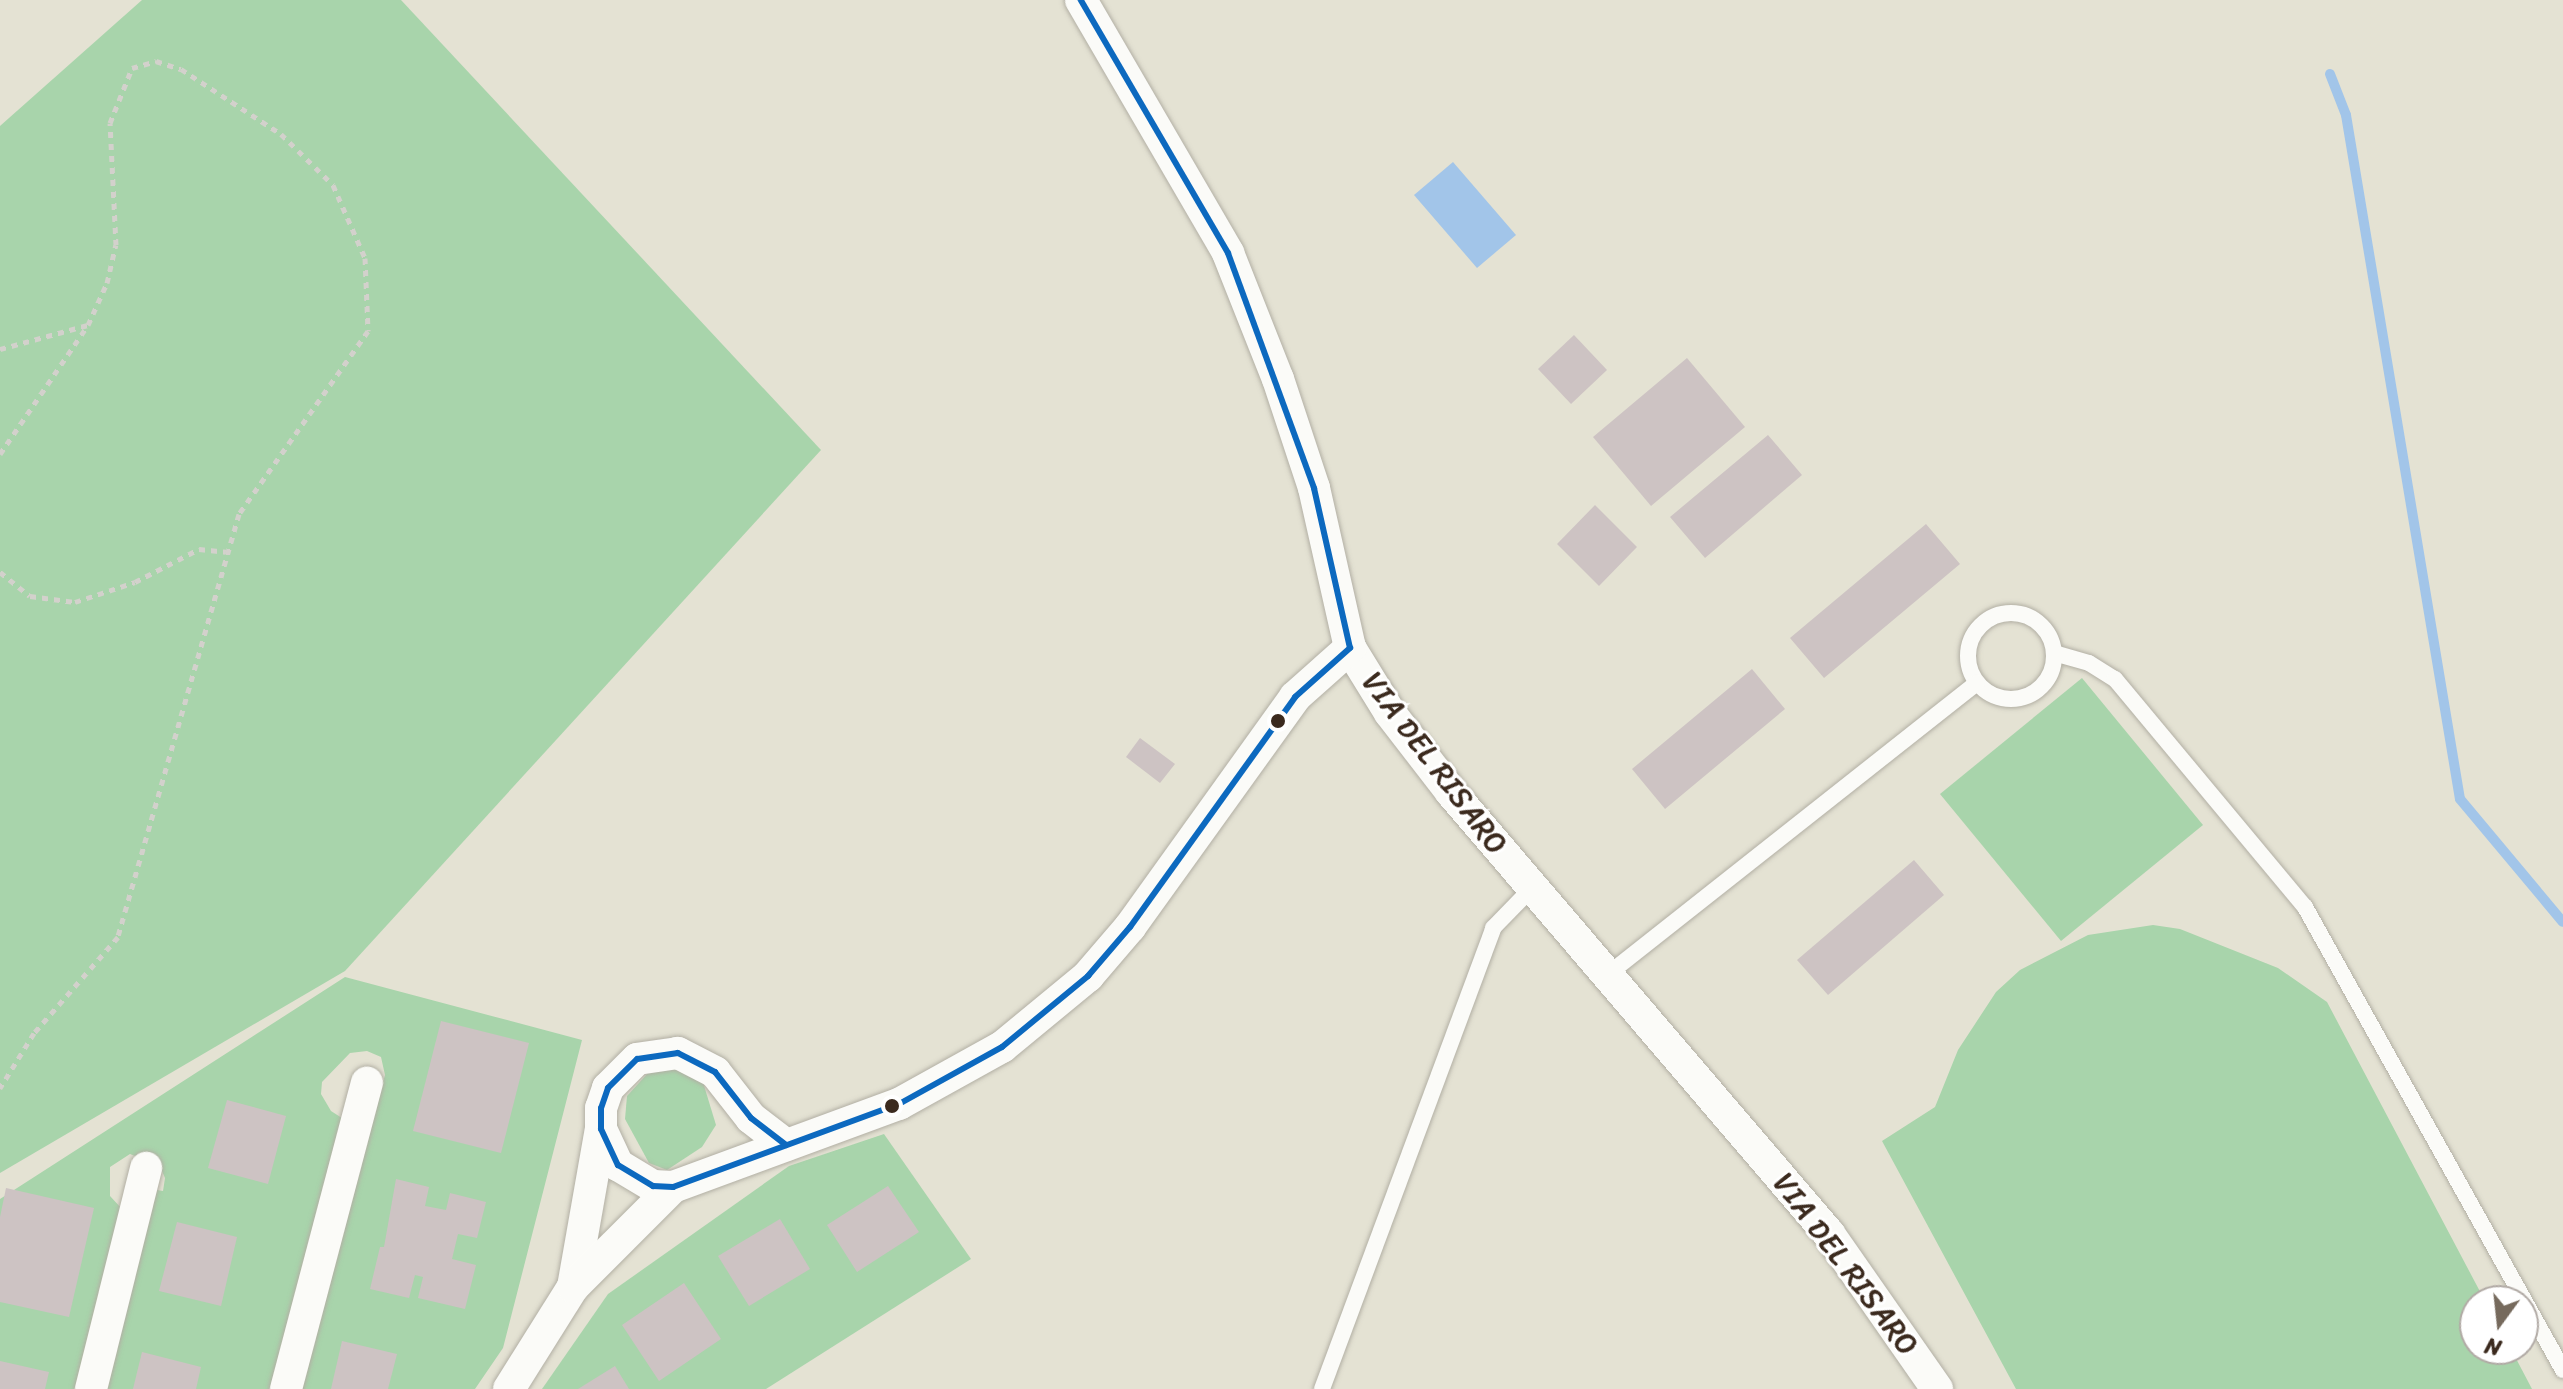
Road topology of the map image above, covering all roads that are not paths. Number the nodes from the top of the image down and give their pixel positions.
1 (1081, 0) edge
2 (1350, 648) junction
3 (2054, 653) junction
4 (1977, 683) junction
5 (1532, 888) junction
6 (1607, 975) junction
7 (367, 1083) dead end
8 (728, 1088) junction
9 (601, 1129) junction
10 (786, 1145) junction
11 (146, 1168) dead end
12 (705, 1177) junction
13 (673, 1187) junction
14 (573, 1287) junction
15 (2563, 1370) edge
16 (91, 1389) edge
17 (286, 1389) edge
18 (509, 1389) edge
19 (1322, 1389) edge
20 (1937, 1389) edge

1 - 2 street, VIA DEL RISARO
2 - 5 street, VIA DEL RISARO
2 - 10 street
3 - 4 lane
3 - 4 lane
3 - 15 lane
4 - 6 lane
5 - 6 street, VIA DEL RISARO
5 - 19 lane
6 - 20 street, VIA DEL RISARO
7 - 17 street
8 - 9 street
8 - 10 street
8 - 12 street
9 - 13 street
9 - 14 street
10 - 12 street
11 - 16 street
12 - 13 street
13 - 14 street
14 - 18 street

